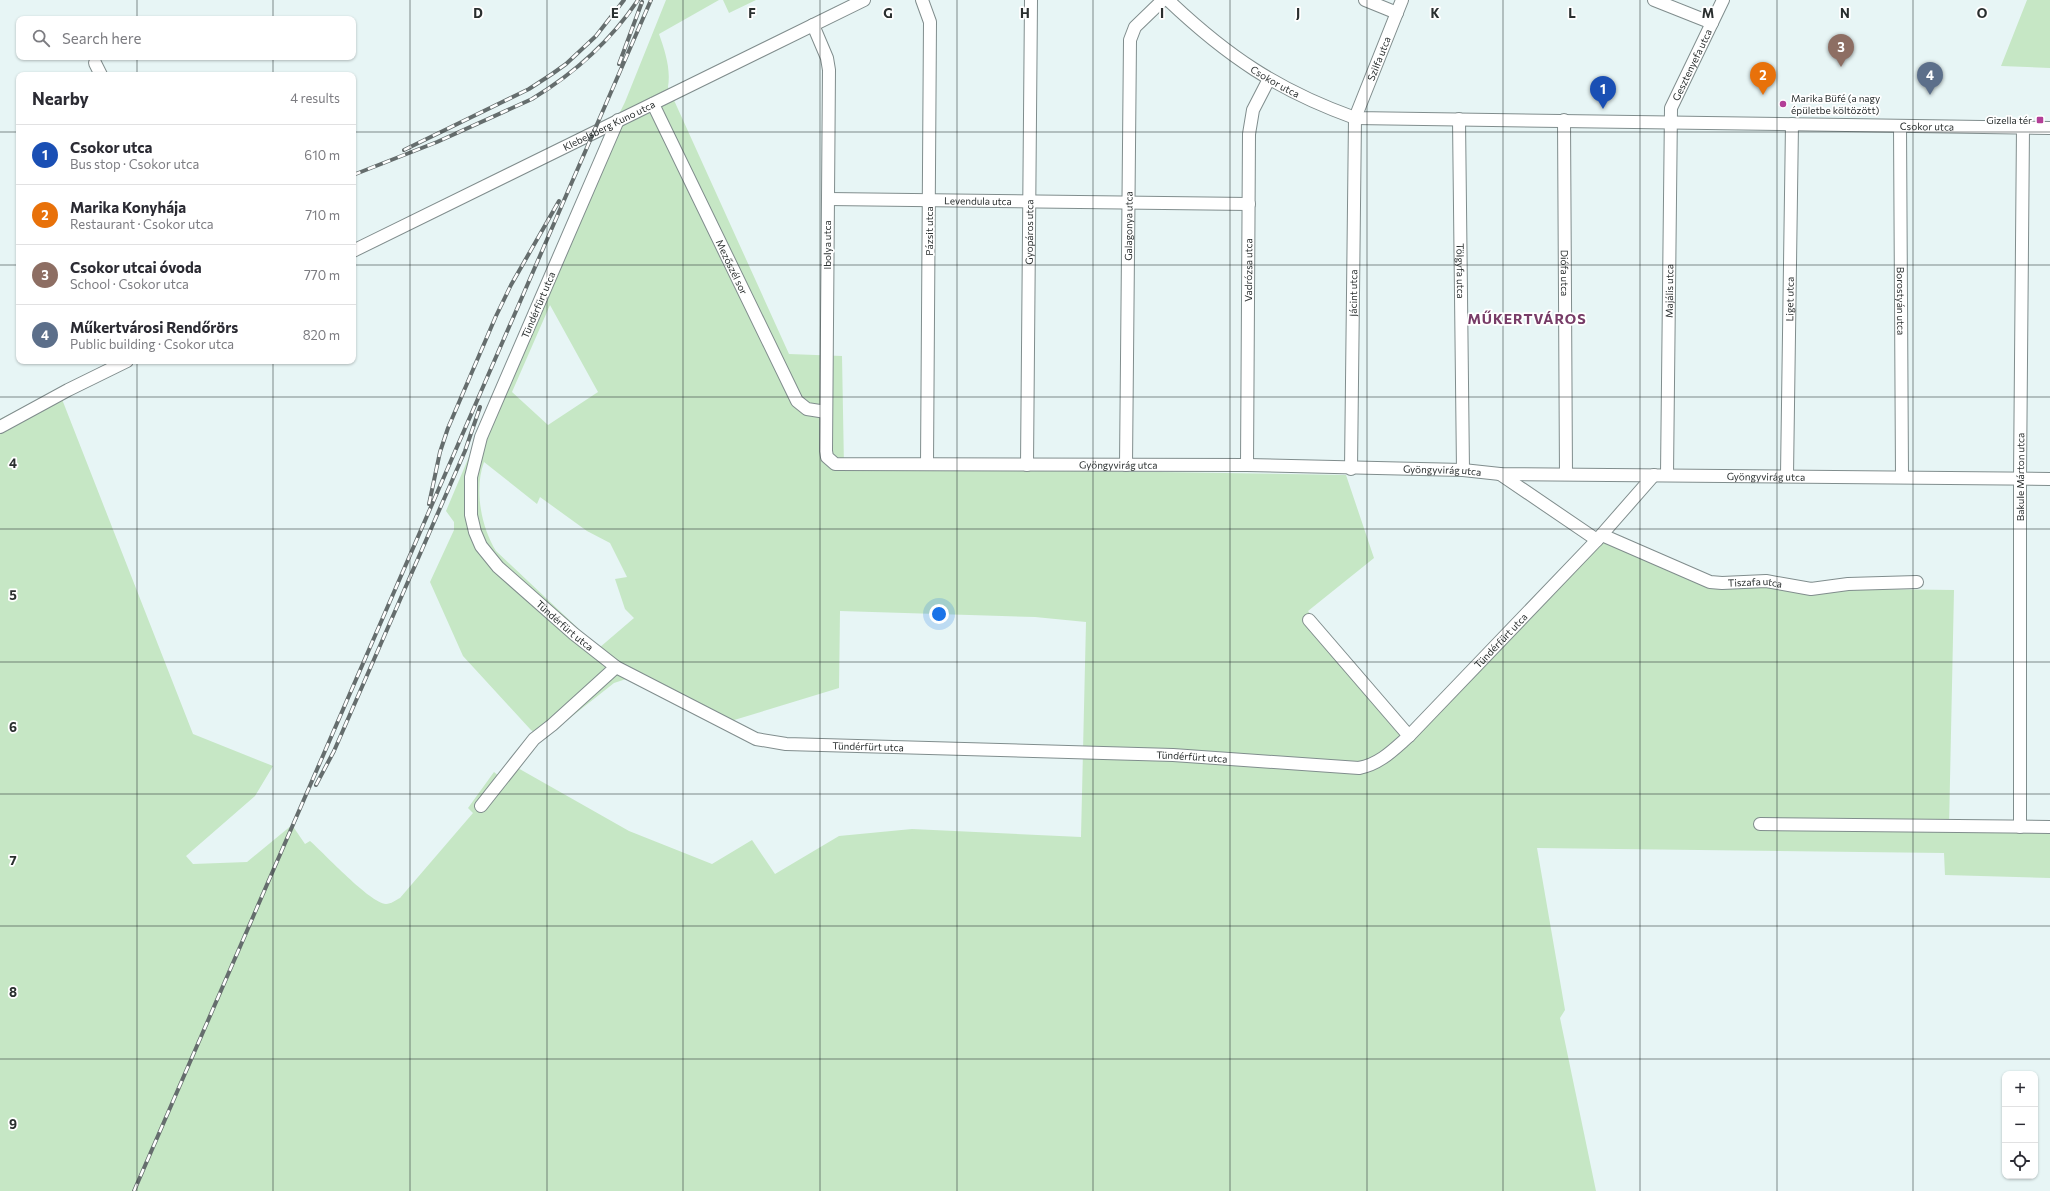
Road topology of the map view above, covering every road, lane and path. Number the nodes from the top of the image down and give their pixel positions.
1 (922, 0) edge
2 (1031, 0) edge
3 (1163, 0) edge
4 (1168, 0) edge
5 (1366, 0) edge
6 (1402, 0) edge
7 (1654, 0) edge
8 (1724, 0) edge
9 (859, 1) edge
10 (1396, 13) junction
11 (1712, 23) junction
12 (813, 25) junction
13 (95, 63) dead end
14 (100, 72) edge
15 (1269, 79) junction
16 (653, 104) junction
17 (1671, 108) joint
18 (1355, 118) junction
19 (1459, 119) junction
20 (618, 120) junction
21 (1564, 120) junction
22 (1671, 121) junction
23 (1792, 124) junction
24 (1900, 126) junction
25 (2023, 127) junction
26 (2050, 128) edge
27 (828, 199) junction
28 (929, 200) junction
29 (1031, 202) junction
30 (1128, 203) junction
31 (1249, 204) junction
32 (356, 250) edge
33 (121, 364) edge
34 (826, 412) junction
35 (0, 427) edge
36 (835, 464) joint
37 (927, 464) junction
38 (1028, 465) junction
39 (1126, 465) junction
40 (1247, 466) junction
41 (1351, 469) junction
42 (1463, 470) junction
43 (1500, 474) junction
44 (1566, 474) junction
45 (1667, 474) junction
46 (1654, 475) junction
47 (1787, 475) junction
48 (1902, 476) junction
49 (2020, 478) junction
50 (2050, 479) edge
51 (1600, 538) junction
52 (1917, 582) dead end
53 (1310, 620) dead end
54 (616, 667) junction
55 (1409, 736) junction
56 (481, 806) dead end
57 (1760, 824) dead end
58 (2020, 826) junction
59 (2050, 827) edge

1 - 28 street, Pázsit utca
2 - 29 street, Gyopáros utca
3 - 30 street, Galagonya utca
4 - 15 street, Csokor utca
5 - 10 street
6 - 10 street, Szilfa utca
7 - 11 street
8 - 11 street, Gesztenyefa utca
9 - 12 street, Klebelsberg Kuno utca
10 - 18 street, Szilfa utca
11 - 17 street, Gesztenyefa utca
12 - 16 street, Klebelsberg Kuno utca
12 - 27 street, Ibolya utca
13 - 14 street
15 - 18 street, Csokor utca
15 - 31 street, Vadrózsa utca
16 - 20 street, Klebelsberg Kuno utca
16 - 34 street, Mezőszél sor
17 - 22 street, Majális utca
18 - 19 street, Csokor utca
18 - 41 street, Jácint utca
19 - 21 street, Csokor utca
19 - 42 street, Tölgyfa utca
20 - 32 street, Klebelsberg Kuno utca
20 - 54 street, Tündérfürt utca
21 - 22 street, Csokor utca
21 - 44 street, Diófa utca
22 - 23 street, Csokor utca
22 - 45 street, Majális utca
23 - 24 street, Csokor utca
23 - 47 street, Liget utca
24 - 25 street, Csokor utca
24 - 48 street, Borostyán utca
25 - 26 street, Csokor utca
25 - 49 street, Bakule Márton utca
27 - 28 street, Levendula utca
27 - 34 street, Ibolya utca
28 - 29 street, Levendula utca
28 - 37 street, Pázsit utca
29 - 30 street, Levendula utca
29 - 38 street, Gyopáros utca
30 - 31 street, Levendula utca
30 - 39 street, Galagonya utca
31 - 40 street, Vadrózsa utca
33 - 35 street
34 - 36 street, Ibolya utca
36 - 37 street, Gyöngyvirág utca
37 - 38 street, Gyöngyvirág utca
38 - 39 street, Gyöngyvirág utca
39 - 40 street, Gyöngyvirág utca
40 - 41 street, Gyöngyvirág utca
41 - 42 street, Gyöngyvirág utca
42 - 43 street, Gyöngyvirág utca
43 - 44 street, Gyöngyvirág utca
43 - 51 street, Tiszafa utca
44 - 46 street, Gyöngyvirág utca
45 - 46 street, Gyöngyvirág utca
45 - 47 street, Gyöngyvirág utca
46 - 51 street, Tündérfürt utca
47 - 48 street, Gyöngyvirág utca
48 - 49 street, Gyöngyvirág utca
49 - 50 street, Gyöngyvirág utca
49 - 58 street, Bakule Márton utca
51 - 52 street, Tiszafa utca
51 - 55 street, Tündérfürt utca
53 - 55 street
54 - 55 street, Tündérfürt utca
54 - 56 street
57 - 58 street
58 - 59 street

